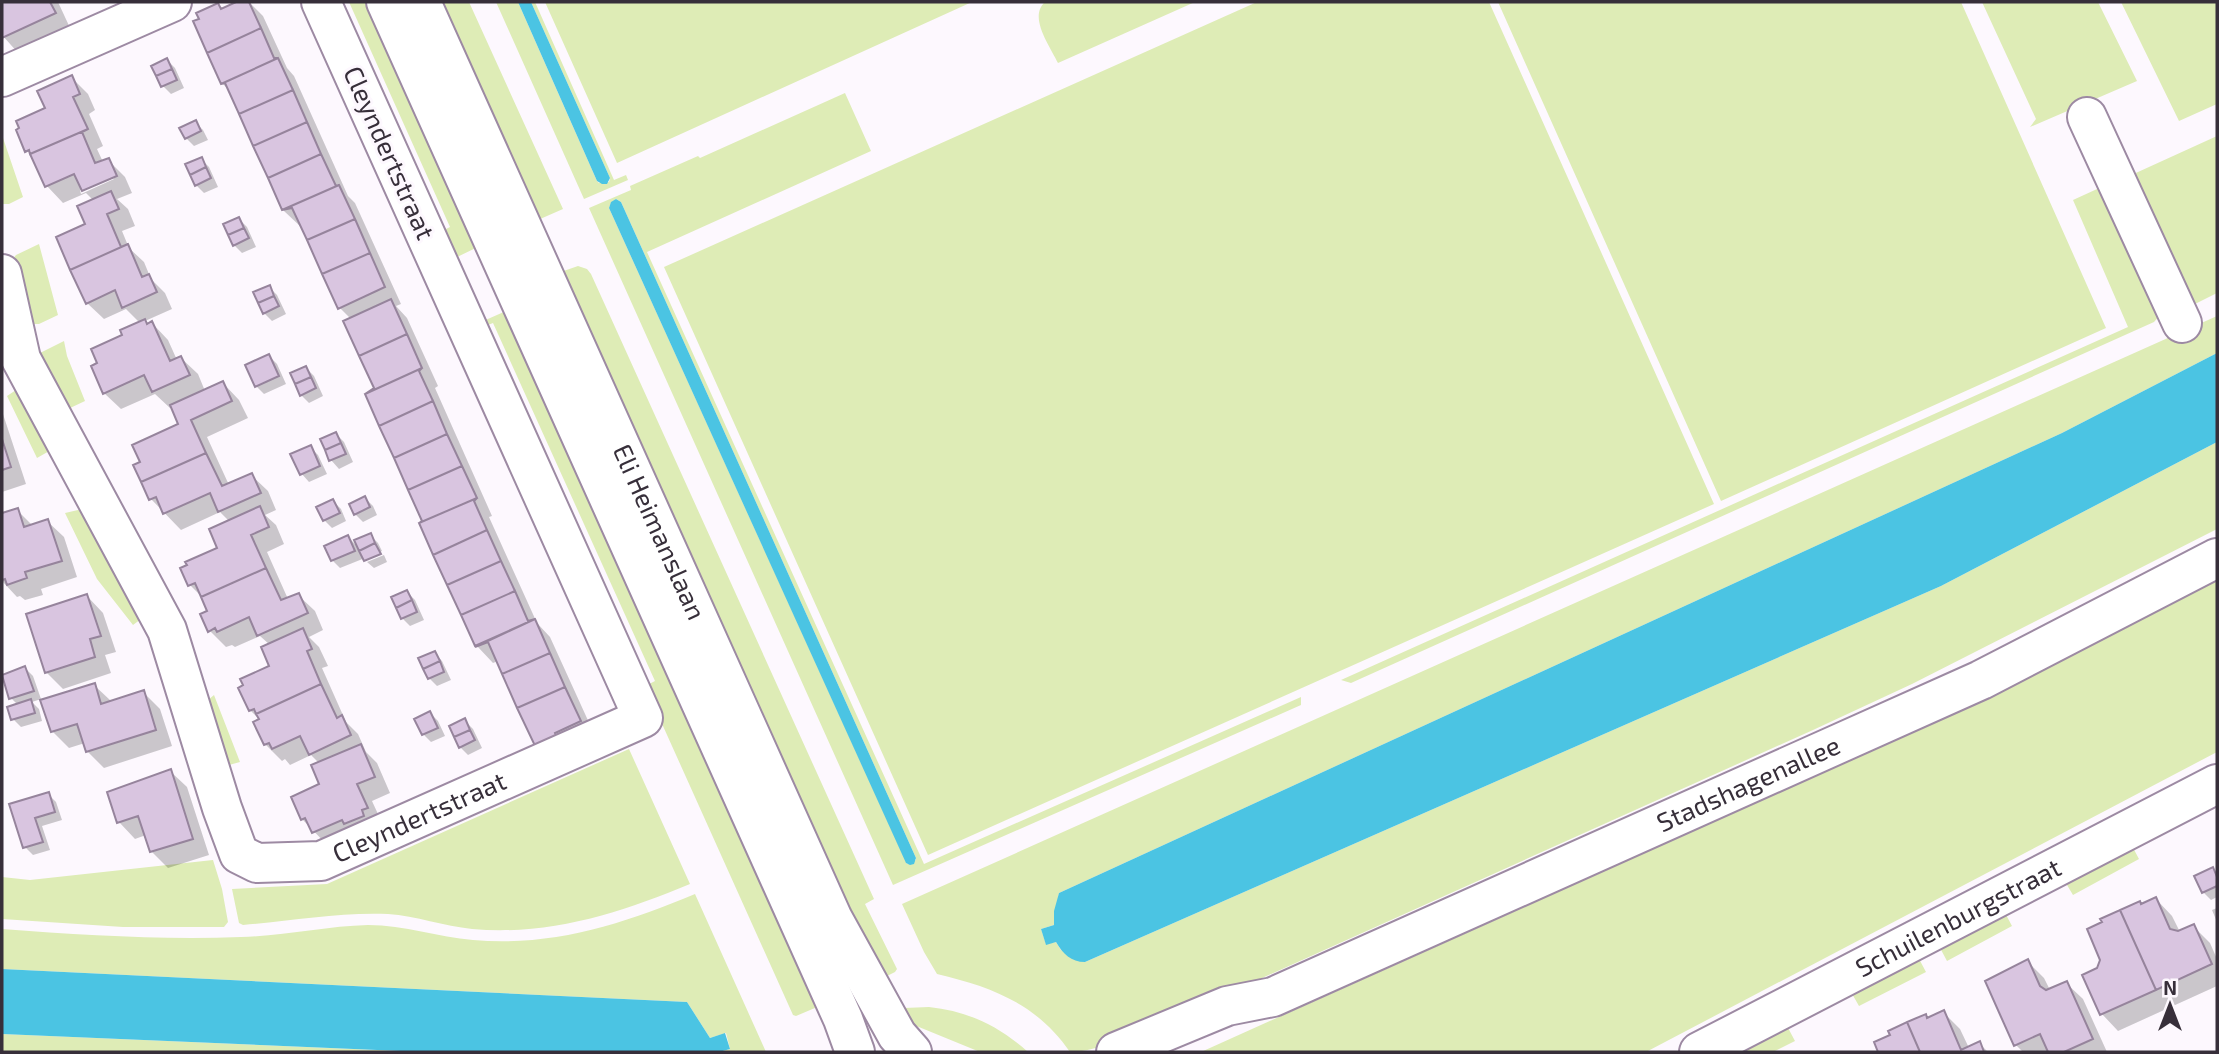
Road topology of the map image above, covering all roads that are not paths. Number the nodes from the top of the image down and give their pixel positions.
1 (172, 2) edge
2 (321, 2) edge
3 (386, 2) edge
4 (421, 2) edge
5 (2, 77) edge
6 (2087, 117) dead end
7 (2, 274) edge
8 (526, 275) junction
9 (457, 304) junction
10 (2182, 323) dead end
11 (2217, 558) edge
12 (2217, 785) edge
13 (1273, 997) junction
14 (855, 1052) edge
15 (912, 1052) edge
16 (1116, 1052) edge
17 (1185, 1052) edge
18 (1699, 1052) edge

1 - 5 street
2 - 9 street, Cleyndertstraat
3 - 8 street, Eli Heimanslaan
4 - 8 street, Eli Heimanslaan
6 - 10 street
7 - 9 street, Cleyndertstraat
8 - 9 street
8 - 14 street, Eli Heimanslaan
8 - 15 street, Eli Heimanslaan
11 - 13 street, Stadshagenallee
12 - 18 street, Schuilenburgstraat
13 - 16 street, Stadshagenallee
13 - 17 street, Stadshagenallee

